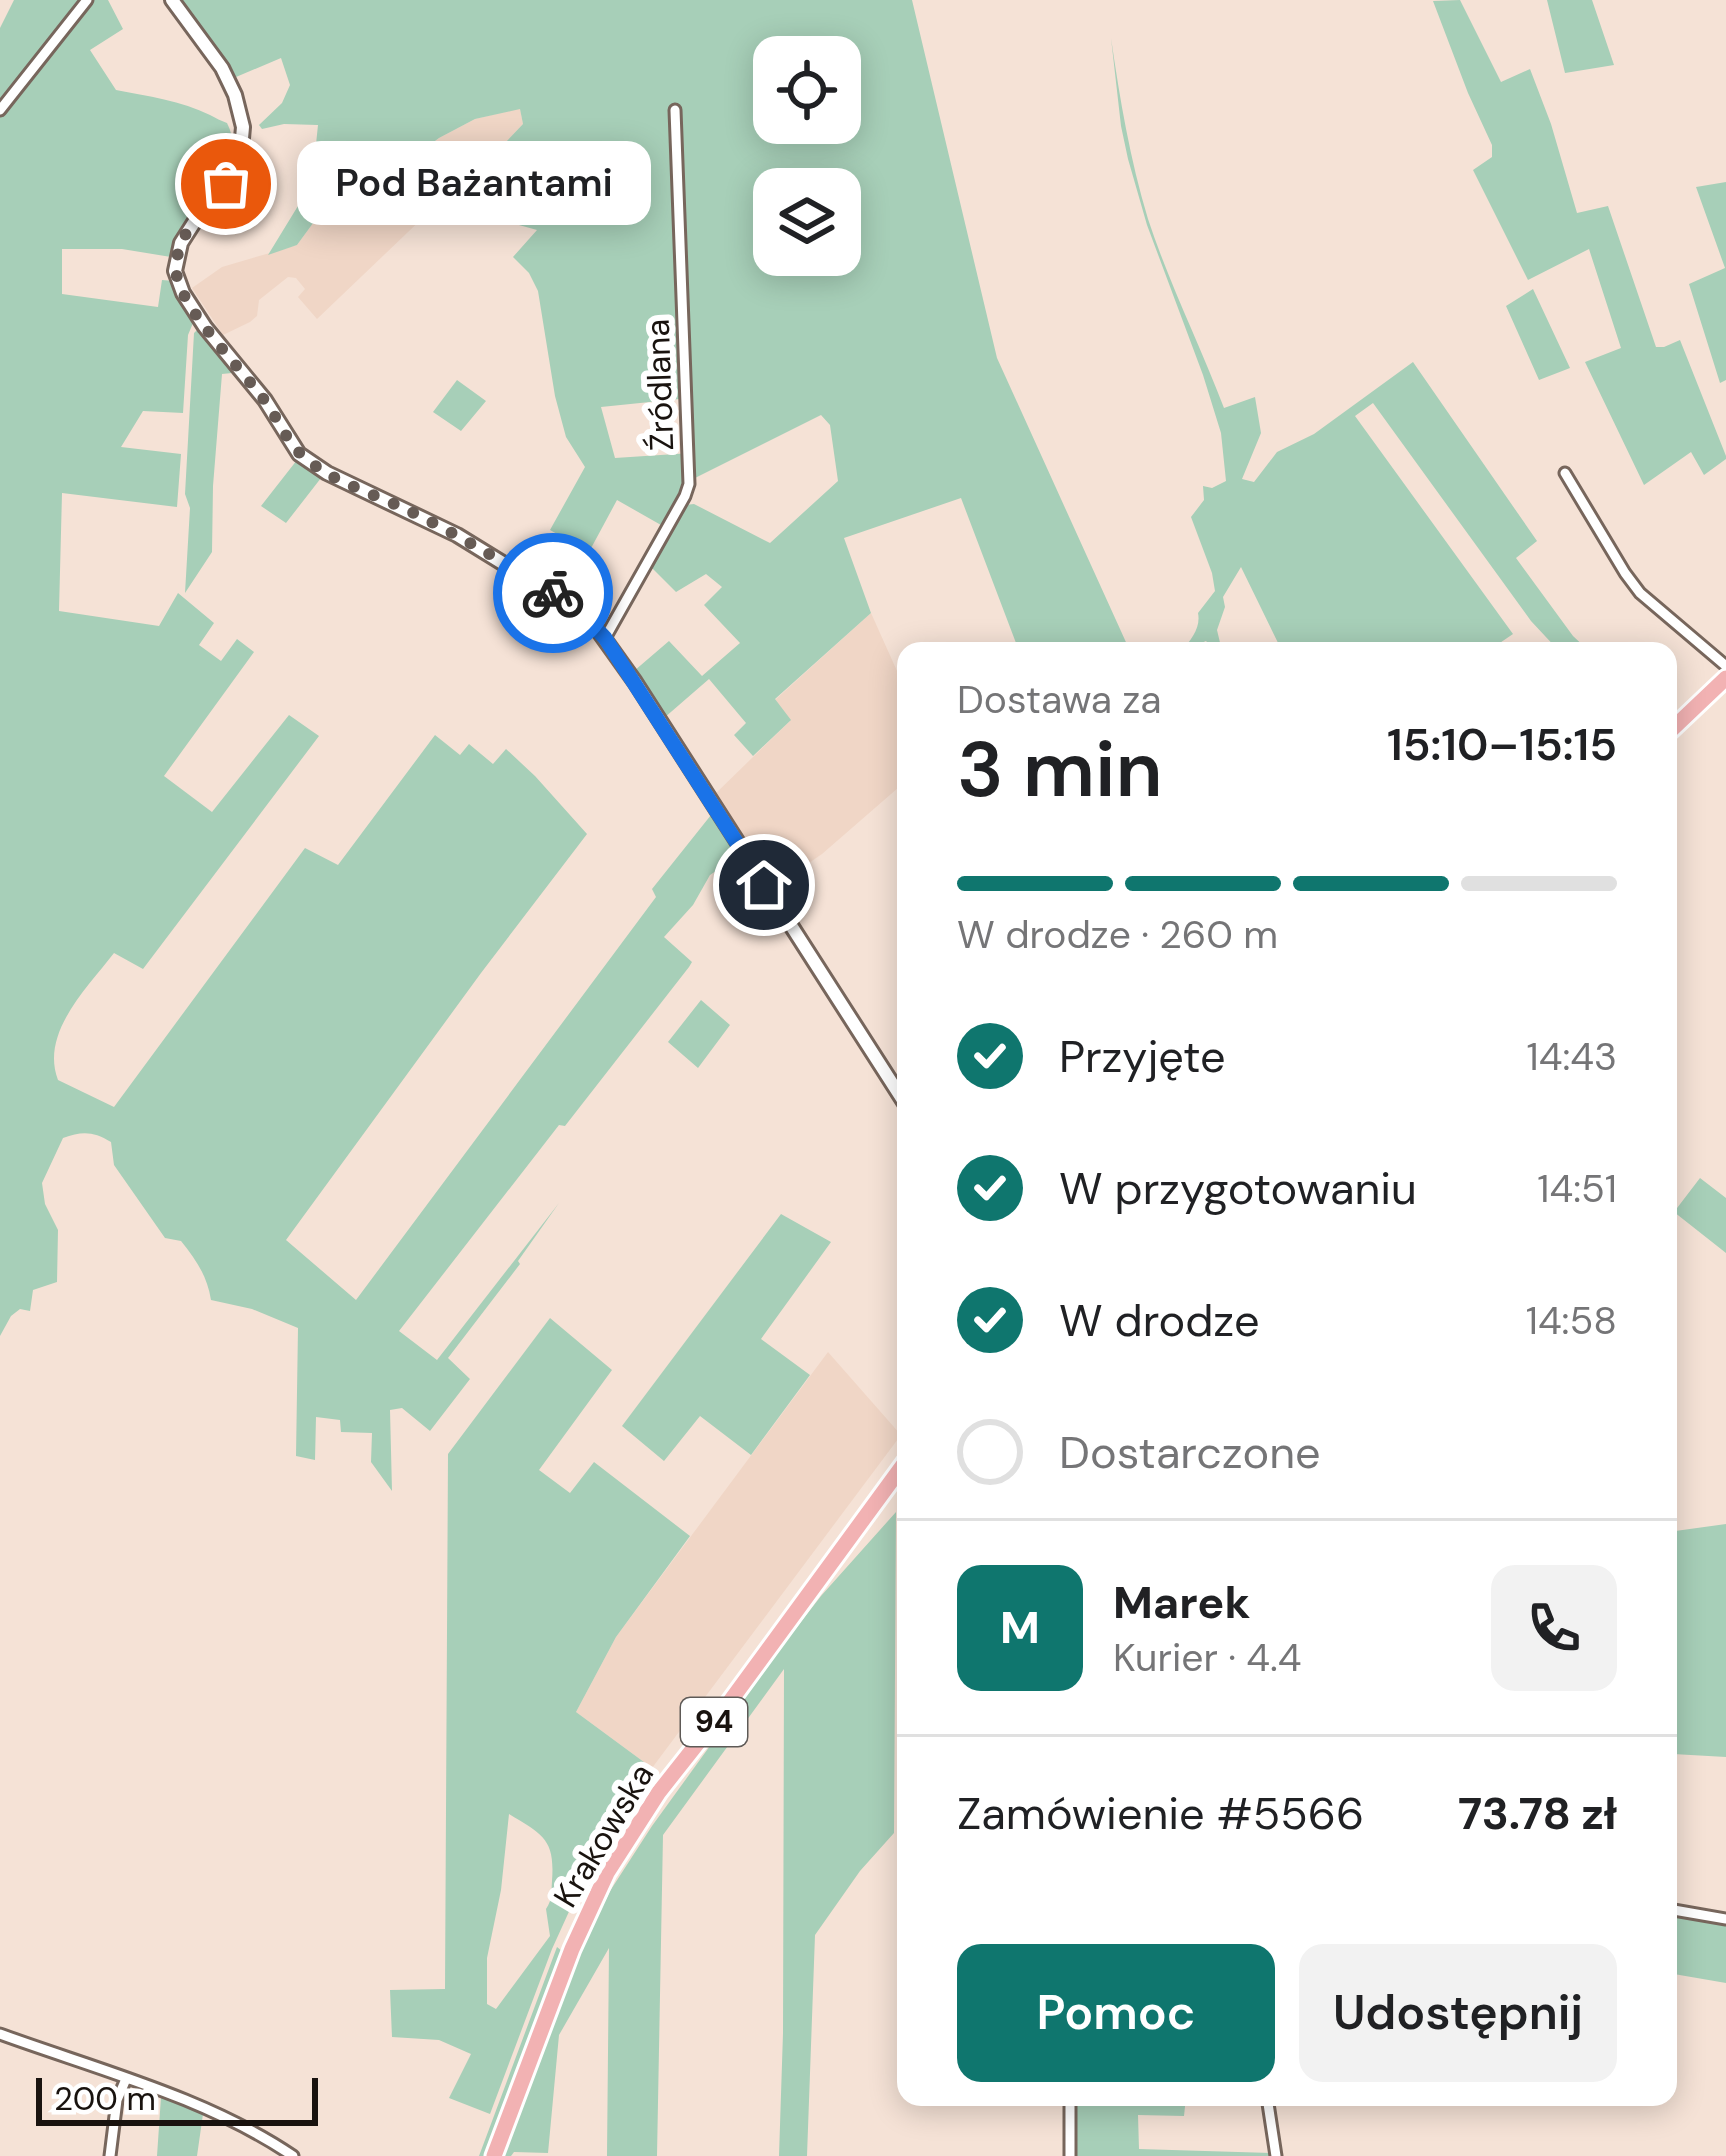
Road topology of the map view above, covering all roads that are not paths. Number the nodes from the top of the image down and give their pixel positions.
1 (87, 0) edge
2 (172, 0) edge
3 (0, 110) edge
4 (675, 110) dead end
5 (1565, 473) dead end
6 (605, 638) junction
7 (1726, 666) edge
8 (1726, 678) edge
9 (1677, 724) edge
10 (897, 1092) edge
11 (897, 1473) edge
12 (1677, 1911) edge
13 (1726, 1919) edge
14 (0, 2034) edge
15 (126, 2079) junction
16 (1070, 2106) edge
17 (1268, 2106) edge
18 (110, 2156) edge
19 (292, 2156) edge
20 (494, 2156) edge
21 (1070, 2156) edge
22 (1276, 2156) edge

1 - 3 street
2 - 6 street
4 - 6 street, Źródlana
5 - 7 street
6 - 10 street
8 - 9 main road
11 - 20 main road, Krakowska / 94
12 - 13 street
14 - 15 street
15 - 18 street
15 - 19 street
16 - 21 street
17 - 22 street

